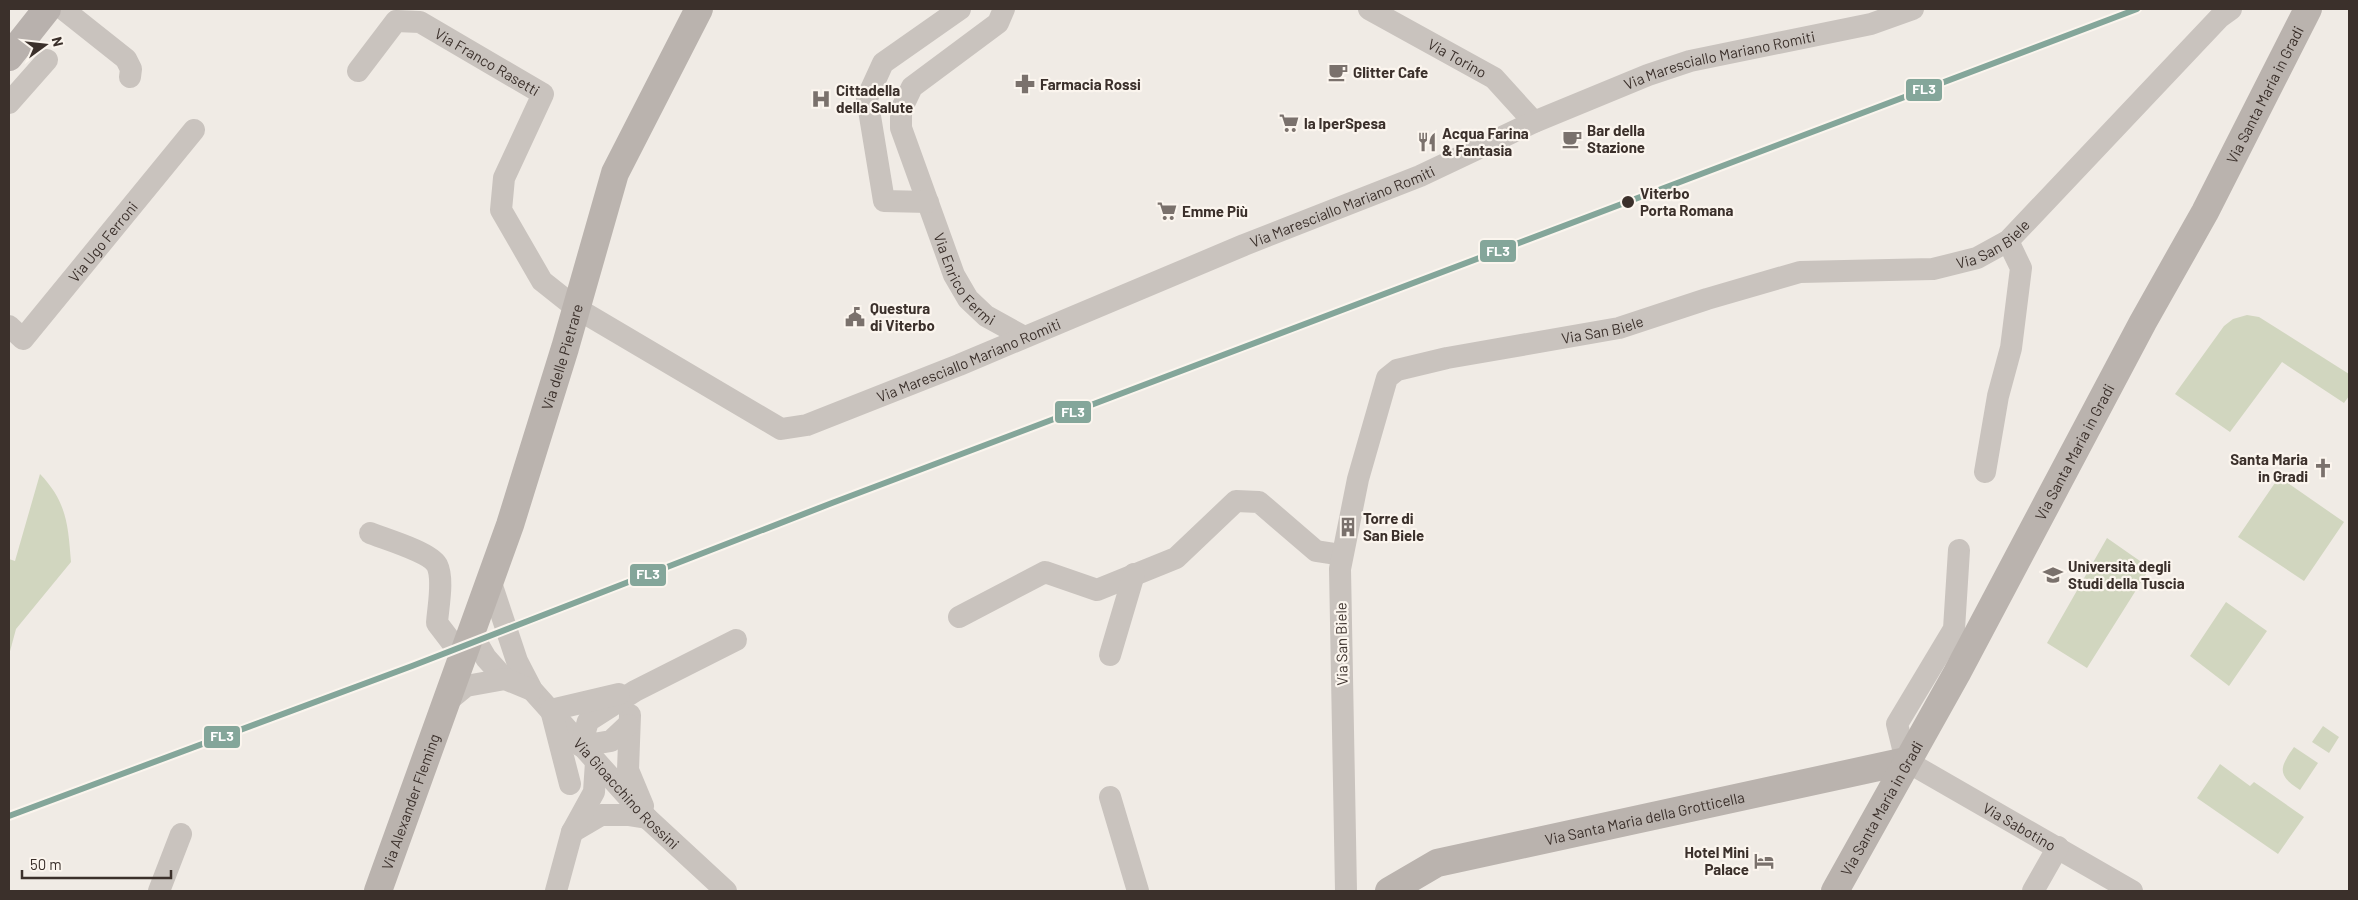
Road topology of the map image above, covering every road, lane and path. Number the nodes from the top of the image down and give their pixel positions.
1 (47, 9) edge
2 (63, 9) edge
3 (699, 9) edge
4 (960, 9) edge
5 (1004, 9) edge
6 (1368, 9) edge
7 (1912, 9) edge
8 (2231, 9) edge
9 (2308, 9) edge
10 (9, 57) edge
11 (47, 60) dead end
12 (358, 71) dead end
13 (130, 78) dead end
14 (9, 103) edge
15 (1534, 122) junction
16 (194, 130) dead end
17 (928, 202) junction
18 (2008, 241) junction
19 (576, 308) junction
20 (9, 326) edge
21 (1024, 337) junction
22 (1985, 472) dead end
23 (370, 534) dead end
24 (1959, 550) dead end
25 (1342, 555) junction
26 (1134, 574) junction
27 (491, 583) junction
28 (959, 617) dead end
29 (736, 640) dead end
30 (467, 646) junction
31 (1110, 655) dead end
32 (511, 670) junction
33 (635, 690) junction
34 (443, 708) junction
35 (551, 710) junction
36 (628, 725) junction
37 (581, 746) junction
38 (1906, 760) junction
39 (596, 762) junction
40 (570, 784) junction
41 (1110, 797) dead end
42 (648, 818) junction
43 (572, 832) junction
44 (181, 834) dead end
45 (2058, 847) junction
46 (159, 891) edge
47 (378, 891) edge
48 (556, 891) edge
49 (726, 891) edge
50 (1138, 891) edge
51 (1346, 891) edge
52 (1389, 891) edge
53 (1835, 891) edge
54 (2033, 891) edge
55 (2132, 891) edge

1 - 10 main road
2 - 13 street
3 - 19 main road, Via delle Pietrare
4 - 17 street
5 - 17 street, Via Enrico Fermi
6 - 15 street, Via Torino
7 - 15 street, Via Maresciallo Mariano Romiti
8 - 18 street, Via San Biele
9 - 38 main road, Via Santa Maria in Gradi
11 - 14 street
12 - 19 street, Via Franco Rasetti
15 - 21 street, Via Maresciallo Mariano Romiti
16 - 20 street, Via Ugo Ferroni
17 - 21 street, Via Enrico Fermi
18 - 22 street
18 - 25 street, Via San Biele
19 - 21 street, Via Maresciallo Mariano Romiti
19 - 27 main road, Via delle Pietrare
23 - 30 street
24 - 38 street
25 - 26 street
25 - 51 street, Via San Biele
26 - 28 street
26 - 31 street
27 - 30 main road, Via delle Pietrare
27 - 32 street
29 - 33 street
30 - 32 street
30 - 34 main road, Via delle Pietrare
32 - 34 street
32 - 35 street, Via Gioacchino Rossini
33 - 35 street
33 - 36 street
33 - 37 street
34 - 47 main road, Via Alexander Fleming
35 - 37 street, Via Gioacchino Rossini
35 - 40 street
36 - 37 street
36 - 42 street
37 - 39 street, Via Gioacchino Rossini
38 - 45 street, Via Sabotino
38 - 52 main road, Via Santa Maria della Grotticella
38 - 53 main road, Via Santa Maria in Gradi
39 - 40 street
39 - 42 street, Via Gioacchino Rossini
39 - 43 street
40 - 43 street
41 - 50 street
42 - 43 street
42 - 49 street, Via Gioacchino Rossini
43 - 48 street
44 - 46 street
45 - 54 street
45 - 55 street, Via Sabotino

